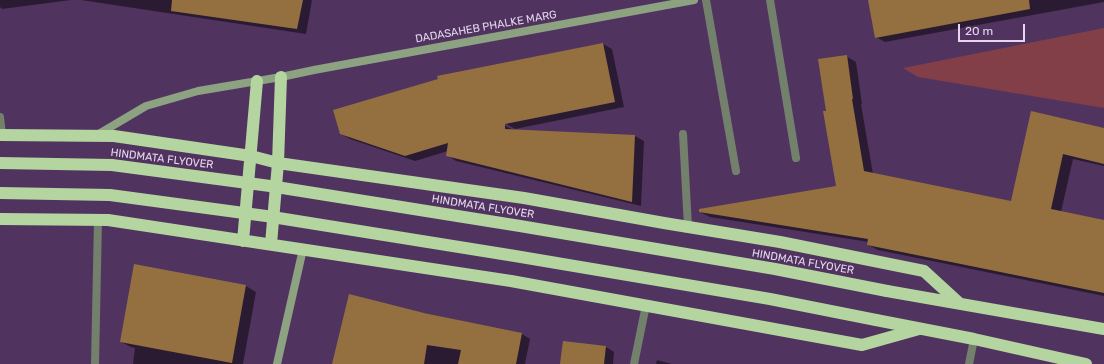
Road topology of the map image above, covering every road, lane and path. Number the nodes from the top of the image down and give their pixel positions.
1 (694, 0) edge
2 (706, 0) edge
3 (770, 0) edge
4 (282, 77) junction
5 (257, 81) junction
6 (0, 118) edge
7 (682, 134) dead end
8 (1, 135) edge
9 (95, 136) junction
10 (251, 156) junction
11 (796, 158) dead end
12 (0, 163) edge
13 (278, 163) junction
14 (736, 171) dead end
15 (0, 193) edge
16 (0, 219) edge
17 (98, 220) junction
18 (688, 227) junction
19 (243, 241) junction
20 (271, 244) junction
21 (303, 249) junction
22 (959, 303) junction
23 (646, 305) junction
24 (919, 329) junction
25 (1104, 329) edge
26 (974, 339) junction
27 (95, 364) edge
28 (277, 364) edge
29 (634, 364) edge
30 (969, 364) edge
31 (1086, 364) edge

1 - 4 street, DADASAHEB PHALKE MARG
2 - 14 street
3 - 11 street
4 - 5 street, DADASAHEB PHALKE MARG
4 - 13 highway
5 - 9 street, DADASAHEB PHALKE MARG
5 - 10 highway
6 - 8 street
7 - 18 street
8 - 9 highway
9 - 10 highway
10 - 13 highway
10 - 19 highway
12 - 22 highway, HINDMATA FLYOVER, bridge
13 - 18 highway
13 - 20 highway
15 - 24 highway, bridge
16 - 17 highway
17 - 19 highway
17 - 27 street
18 - 22 highway
19 - 20 highway
20 - 21 highway
21 - 23 highway
21 - 28 street
22 - 25 highway, HINDMATA FLYOVER
23 - 24 highway
23 - 29 street
24 - 26 highway
26 - 30 street
26 - 31 highway

